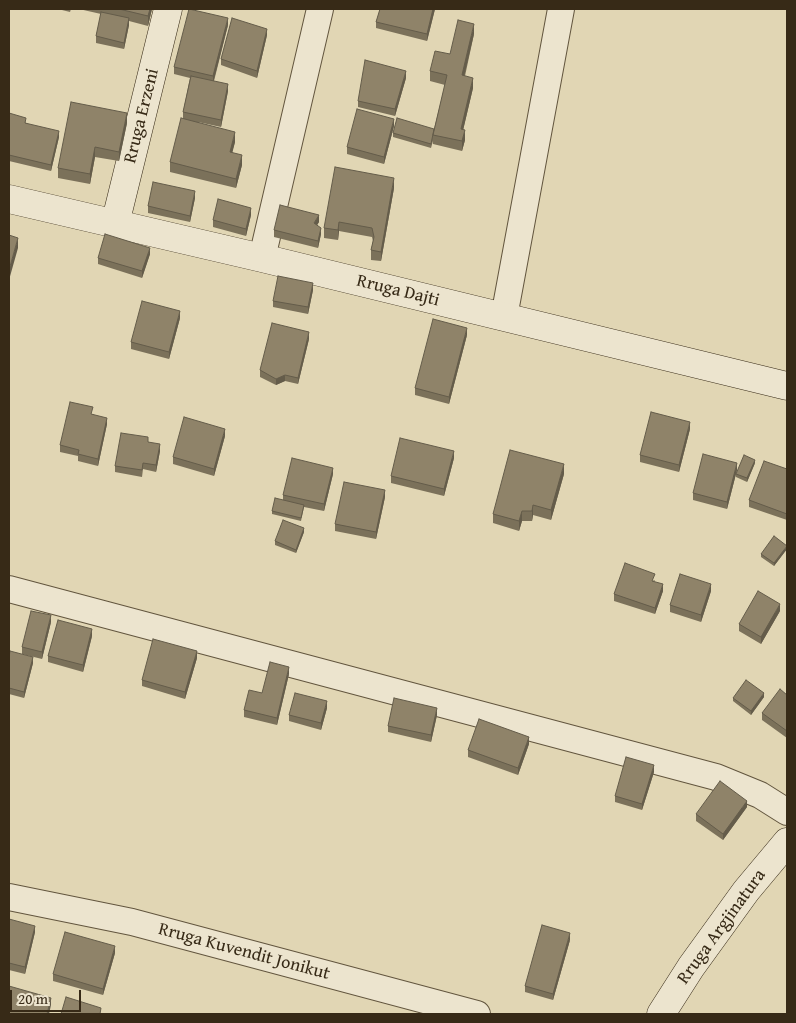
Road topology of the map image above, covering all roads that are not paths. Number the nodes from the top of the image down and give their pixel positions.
1 (168, 9) edge
2 (320, 9) edge
3 (561, 9) edge
4 (9, 199) edge
5 (115, 224) junction
6 (262, 258) junction
7 (504, 317) junction
8 (787, 386) edge
9 (9, 589) edge
10 (787, 812) edge
11 (787, 842) edge
12 (9, 896) edge
13 (477, 1014) edge
14 (661, 1014) edge

1 - 5 street, Rruga Erzeni
2 - 6 street
3 - 7 street
4 - 5 street, Rruga Dajti
5 - 6 street, Rruga Dajti
6 - 7 street, Rruga Dajti
7 - 8 street, Rruga Dajti
9 - 10 street
11 - 14 street, Rruga Argjinatura
12 - 13 street, Rruga Kuvendit Jonikut

